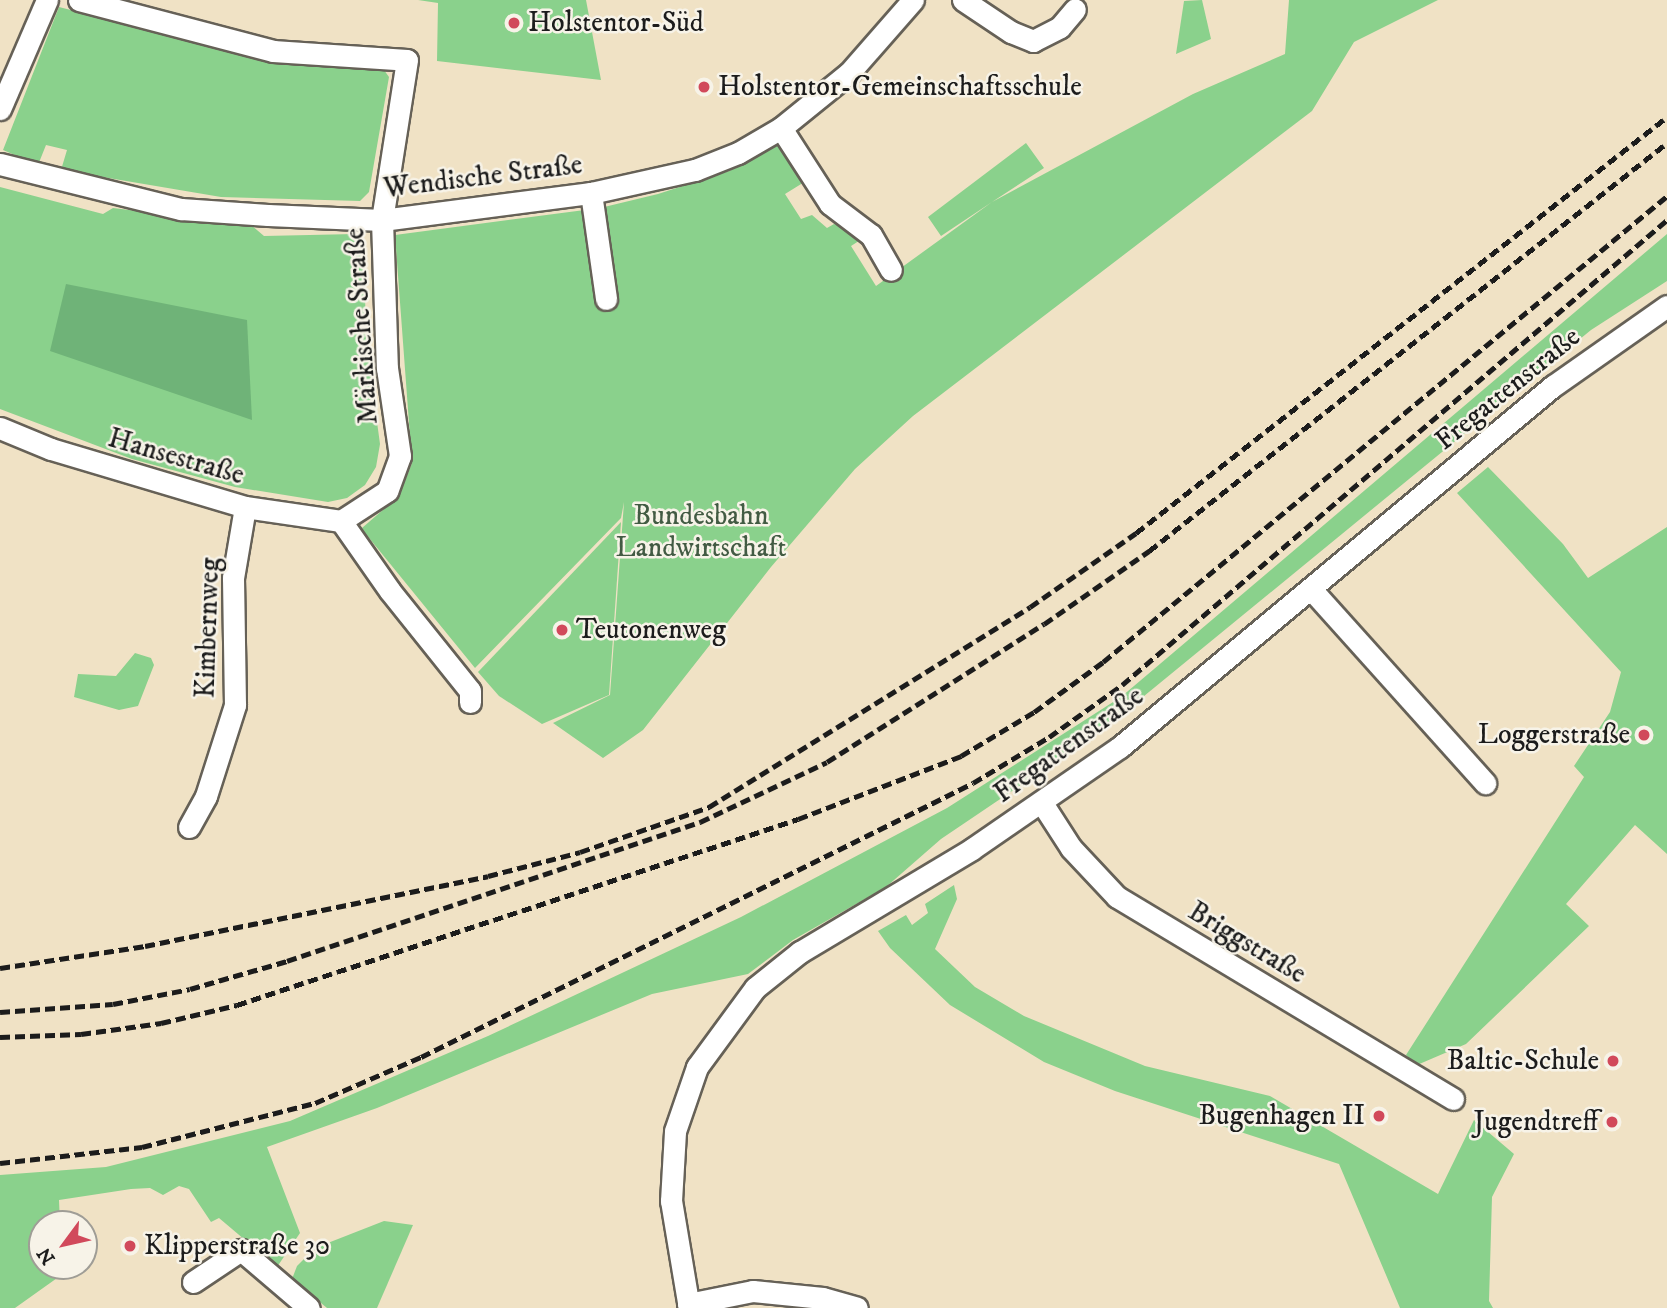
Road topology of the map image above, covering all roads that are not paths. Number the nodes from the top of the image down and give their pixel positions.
1 (47, 0) edge
2 (79, 0) edge
3 (913, 0) edge
4 (963, 0) edge
5 (1075, 9) dead end
6 (0, 109) edge
7 (781, 128) junction
8 (0, 164) edge
9 (591, 193) junction
10 (382, 220) junction
11 (891, 270) dead end
12 (606, 299) dead end
13 (1667, 306) edge
14 (0, 428) edge
15 (245, 507) junction
16 (341, 521) junction
17 (1311, 589) junction
18 (470, 702) dead end
19 (1485, 783) dead end
20 (1042, 803) junction
21 (189, 827) dead end
22 (1454, 1099) dead end
23 (193, 1282) dead end
24 (689, 1306) edge
25 (309, 1308) edge
26 (857, 1308) edge

1 - 6 street
2 - 10 street, Märkische Straße
3 - 7 street, Wendische Straße
4 - 5 street
7 - 9 street, Wendische Straße
7 - 11 street
8 - 10 street, Wendische Straße
9 - 10 street, Wendische Straße
9 - 12 street
10 - 16 street, Märkische Straße
13 - 17 street, Fregattenstraße
14 - 15 street, Hansestraße
15 - 16 street, Hansestraße
15 - 21 street, Kimbernweg
16 - 18 street
17 - 19 street
17 - 20 street, Fregattenstraße
20 - 22 street, Briggstraße
20 - 24 street, Fregattenstraße
23 - 25 street
24 - 26 street

